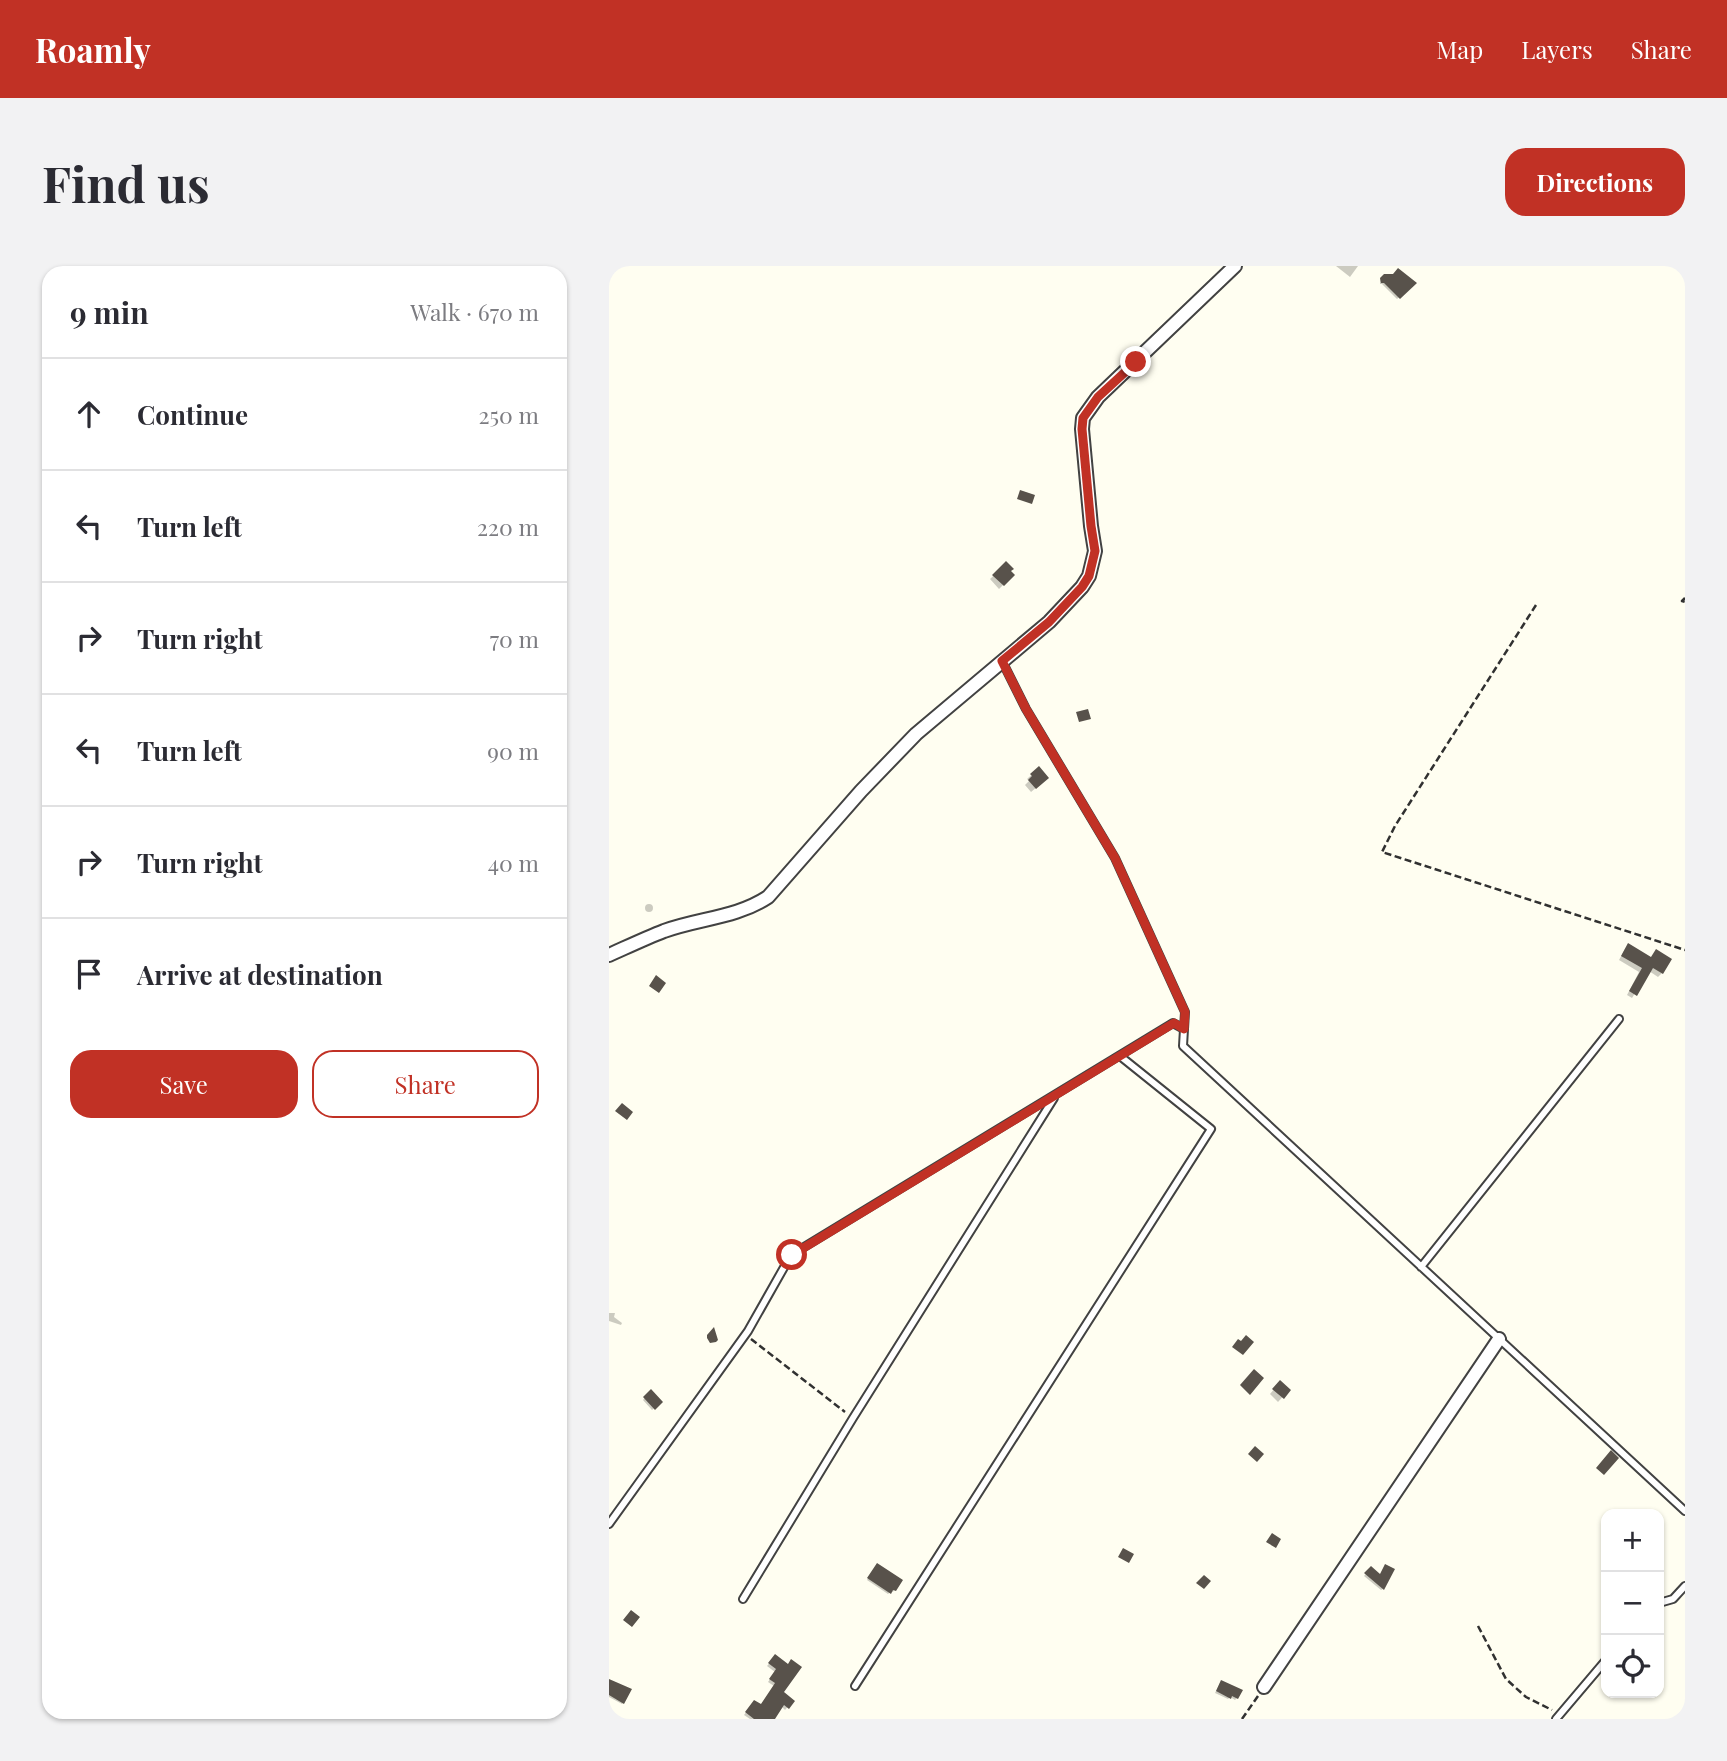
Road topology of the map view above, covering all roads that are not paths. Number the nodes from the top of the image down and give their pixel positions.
1 (1235, 266) edge
2 (1002, 661) junction
3 (609, 955) edge
4 (1619, 1019) dead end
5 (1184, 1029) junction
6 (1120, 1056) junction
7 (1055, 1096) junction
8 (1421, 1267) junction
9 (1499, 1339) junction
10 (1685, 1511) edge
11 (609, 1524) edge
12 (1685, 1586) edge
13 (743, 1599) dead end
14 (1664, 1601) edge
15 (1601, 1666) edge
16 (855, 1686) dead end
17 (1264, 1687) road end
18 (1558, 1717) edge

1 - 2 street
2 - 3 street
2 - 5 lane
4 - 8 lane
5 - 6 lane
5 - 8 lane
6 - 7 lane
6 - 16 lane
7 - 11 lane
7 - 13 lane
8 - 9 lane
9 - 10 lane
9 - 17 street
12 - 14 lane
15 - 18 lane

